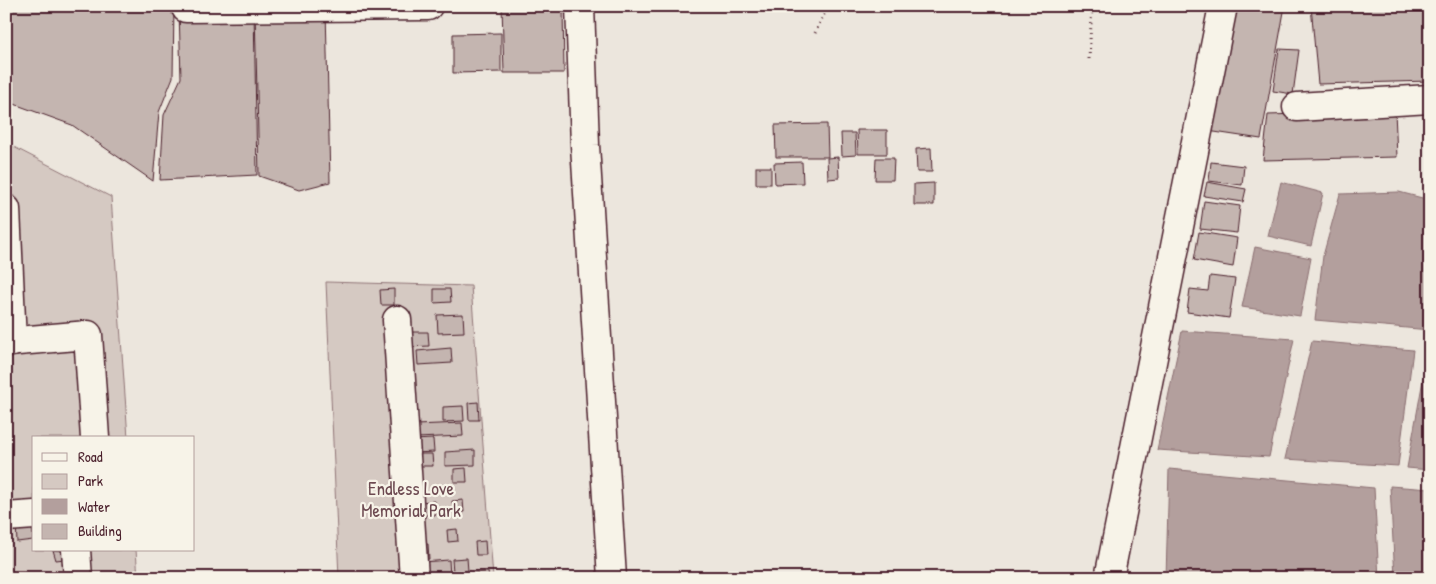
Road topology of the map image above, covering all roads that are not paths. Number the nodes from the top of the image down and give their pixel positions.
1 (186, 6) edge
2 (428, 6) edge
3 (580, 6) edge
4 (1223, 6) edge
5 (1430, 99) edge
6 (1296, 107) dead end
7 (6, 209) edge
8 (397, 320) dead end
9 (9, 342) edge
10 (95, 436) edge
11 (32, 515) edge
12 (6, 518) edge
13 (76, 552) edge
14 (78, 578) edge
15 (414, 578) edge
16 (612, 578) edge
17 (1109, 578) edge

1 - 2 street
3 - 16 street
4 - 17 street
5 - 6 street
7 - 9 street
8 - 15 street
9 - 10 street
11 - 12 street
13 - 14 street

